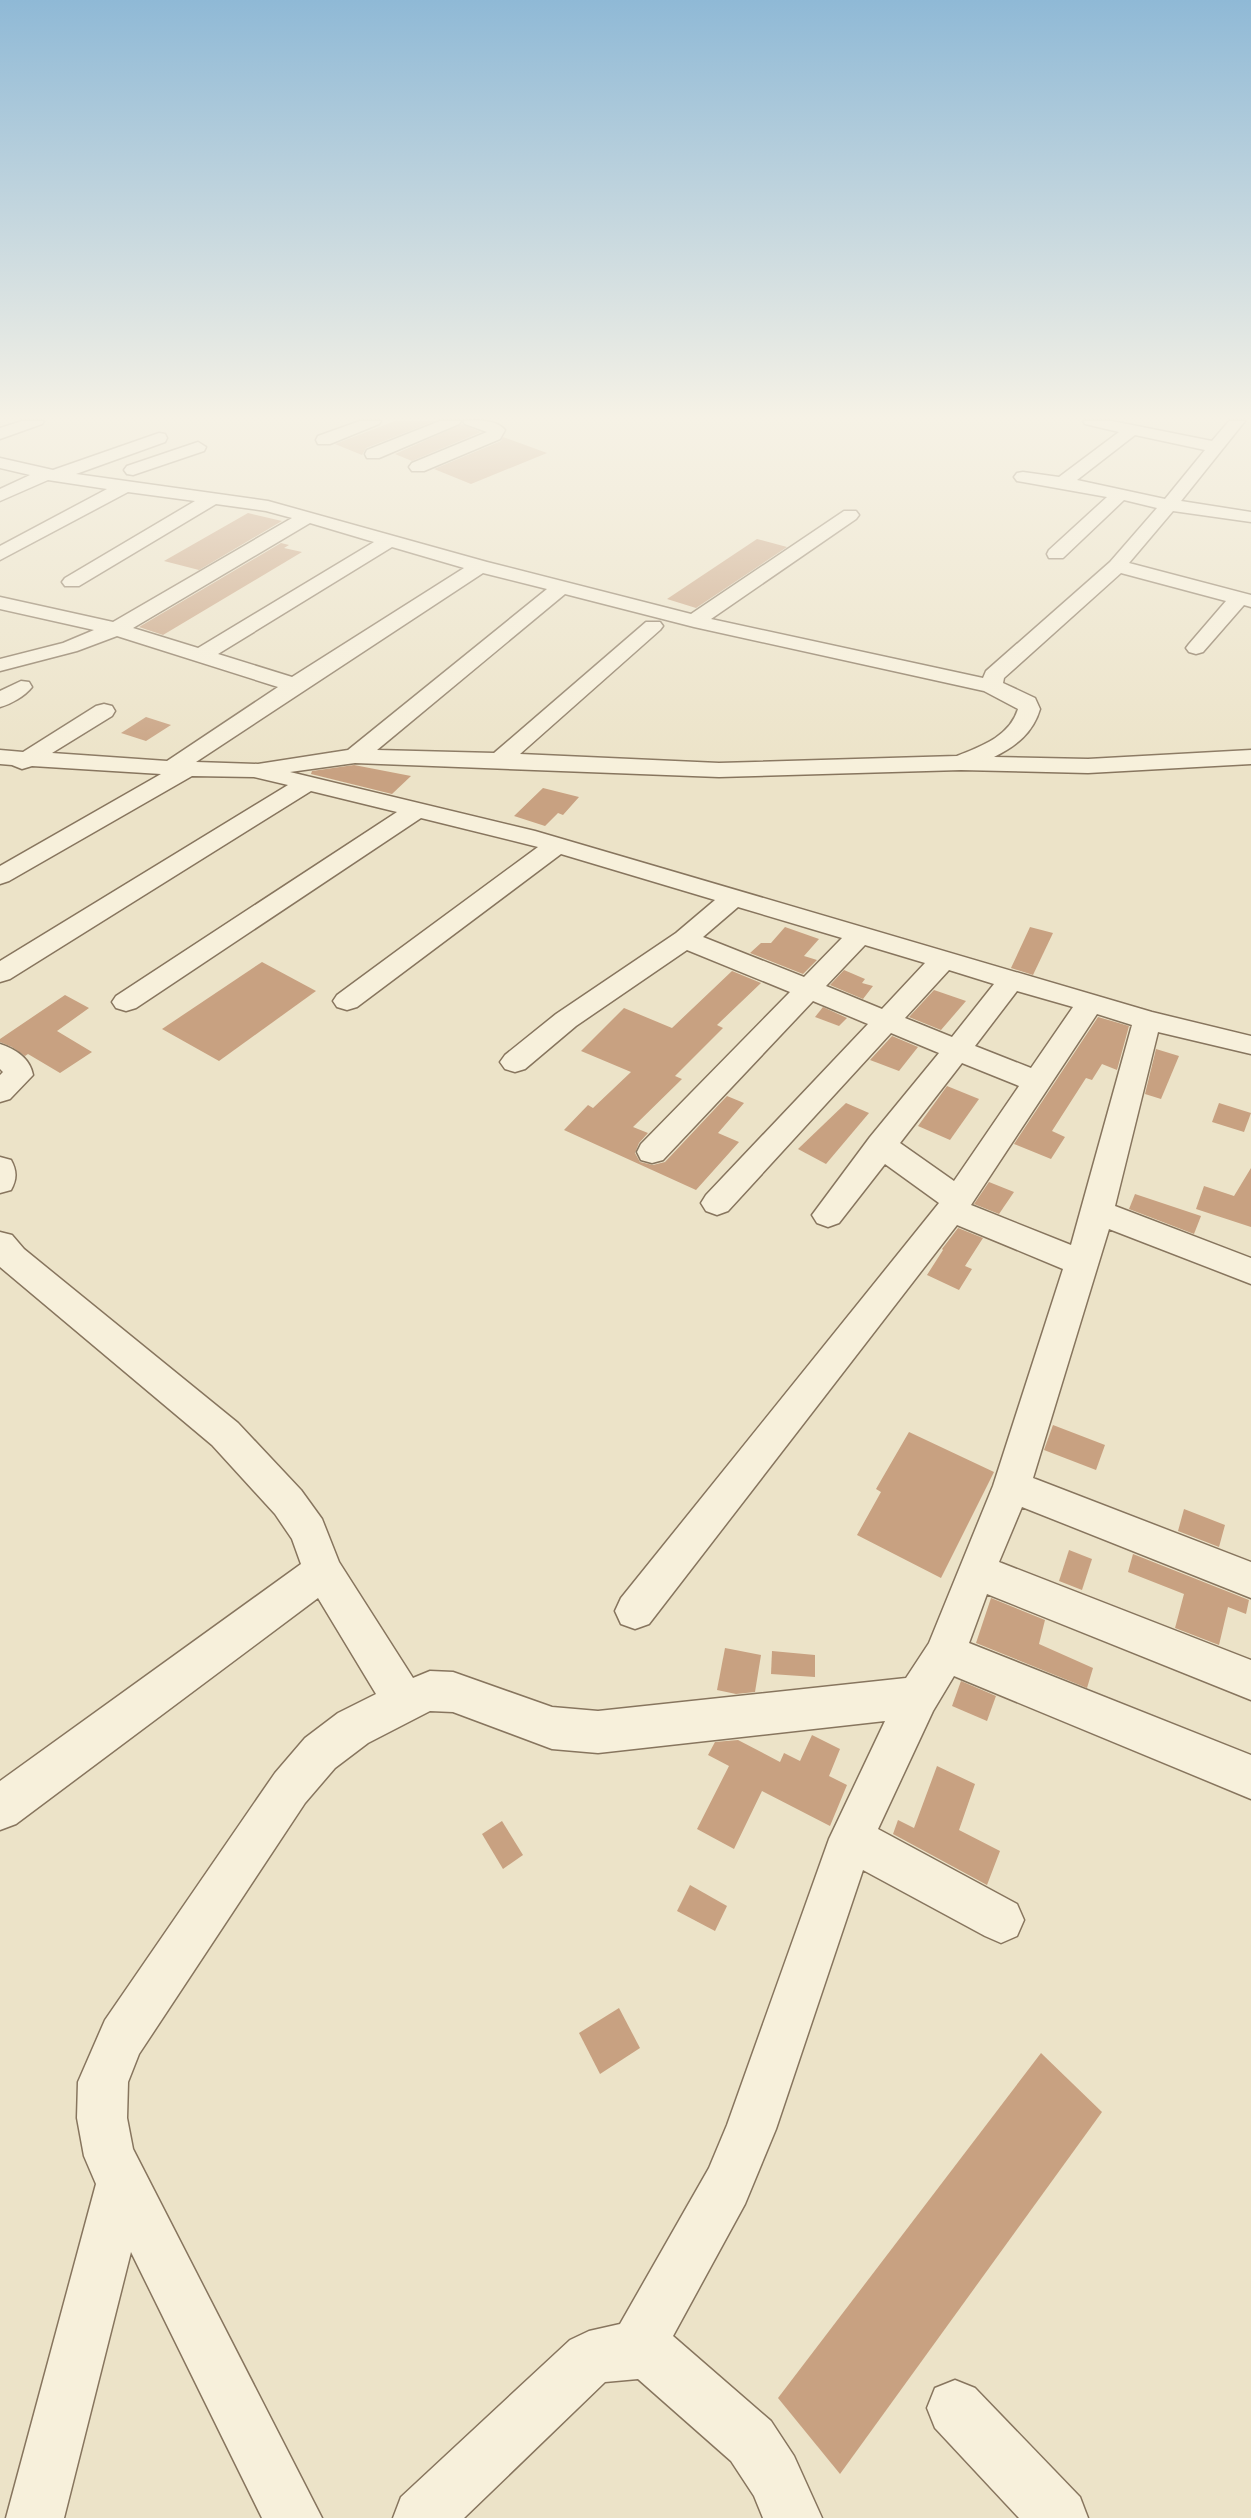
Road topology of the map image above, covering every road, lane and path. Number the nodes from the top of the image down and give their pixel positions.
1 (28, 539) edge
2 (145, 539) edge
3 (271, 539) edge
4 (380, 539) edge
5 (815, 539) edge
6 (1073, 539) edge
7 (1140, 539) edge
8 (389, 541) junction
9 (0, 554) edge
10 (1056, 554) dead end
11 (480, 566) junction
12 (1117, 566) junction
13 (72, 582) dead end
14 (561, 587) junction
15 (1245, 599) edge
16 (5, 609) edge
17 (694, 621) junction
18 (653, 626) dead end
19 (116, 629) junction
20 (1196, 648) dead end
21 (200, 656) junction
22 (0, 665) edge
23 (295, 685) junction
24 (991, 686) junction
25 (21, 687) dead end
26 (0, 700) edge
27 (104, 711) dead end
28 (355, 756) junction
29 (1251, 757) edge
30 (0, 758) edge
31 (501, 759) junction
32 (26, 760) junction
33 (961, 763) junction
34 (179, 769) junction
35 (254, 770) junction
36 (0, 774) edge
37 (306, 784) junction
38 (416, 810) junction
39 (556, 845) junction
40 (0, 876) edge
41 (734, 897) junction
42 (860, 934) junction
43 (685, 939) junction
44 (944, 959) junction
45 (0, 973) edge
46 (1012, 979) junction
47 (808, 989) junction
48 (347, 1001) dead end
49 (126, 1002) dead end
50 (1091, 1002) junction
51 (1147, 1020) junction
52 (886, 1021) junction
53 (1251, 1045) edge
54 (956, 1050) junction
55 (0, 1054) edge
56 (515, 1062) dead end
57 (1037, 1082) junction
58 (0, 1092) edge
59 (881, 1145) junction
60 (652, 1152) dead end
61 (0, 1168) edge
62 (0, 1182) edge
63 (717, 1203) dead end
64 (954, 1205) junction
65 (1098, 1212) junction
66 (828, 1215) dead end
67 (0, 1244) edge
68 (1082, 1263) junction
69 (1251, 1271) edge
70 (1012, 1486) junction
71 (323, 1571) junction
72 (976, 1571) junction
73 (1251, 1580) edge
74 (635, 1611) dead end
75 (945, 1653) junction
76 (1251, 1680) edge
77 (918, 1697) junction
78 (404, 1701) junction
79 (1251, 1777) edge
80 (0, 1808) edge
81 (851, 1839) junction
82 (1001, 1920) dead end
83 (123, 2181) junction
84 (636, 2349) junction
85 (955, 2408) dead end
86 (35, 2518) edge
87 (293, 2518) edge
88 (422, 2518) edge
89 (793, 2518) edge
90 (1059, 2518) edge

1 - 9 street
2 - 13 street
3 - 19 street
4 - 8 street
5 - 17 street
6 - 10 street
7 - 12 street
8 - 11 street
8 - 21 street
11 - 14 street
11 - 23 street
12 - 15 street
12 - 24 street
14 - 17 street
14 - 28 street
15 - 20 street
16 - 19 street
17 - 24 street
18 - 31 street
19 - 21 street
19 - 22 street
21 - 23 street
23 - 34 street
24 - 33 street
25 - 26 street
27 - 32 street
28 - 31 street
28 - 35 street
29 - 33 street
30 - 32 street
31 - 33 street
32 - 34 street
32 - 36 street
34 - 35 street
34 - 40 street
35 - 37 street
37 - 38 street
37 - 45 street
38 - 39 street
38 - 49 street
39 - 41 street
39 - 48 street
41 - 42 street
41 - 43 street
42 - 44 street
42 - 47 street
43 - 47 street
43 - 56 street
44 - 46 street
44 - 52 street
46 - 50 street
46 - 54 street
47 - 52 street
47 - 60 street
50 - 51 street
50 - 57 street
51 - 53 street
51 - 65 street
52 - 54 street
52 - 63 street
54 - 57 street
54 - 59 street
55 - 58 street
57 - 64 street
59 - 64 street
59 - 66 street
61 - 62 street
64 - 68 street
64 - 74 street
65 - 68 street
65 - 69 street
67 - 71 street
68 - 70 street
70 - 72 street
70 - 73 street
71 - 78 street
71 - 80 street
72 - 75 street
72 - 76 street
75 - 77 street
75 - 79 street
77 - 78 street
77 - 81 street
78 - 83 street
81 - 82 street
81 - 84 street
83 - 86 street
83 - 87 street
84 - 88 street
84 - 89 street
85 - 90 street

